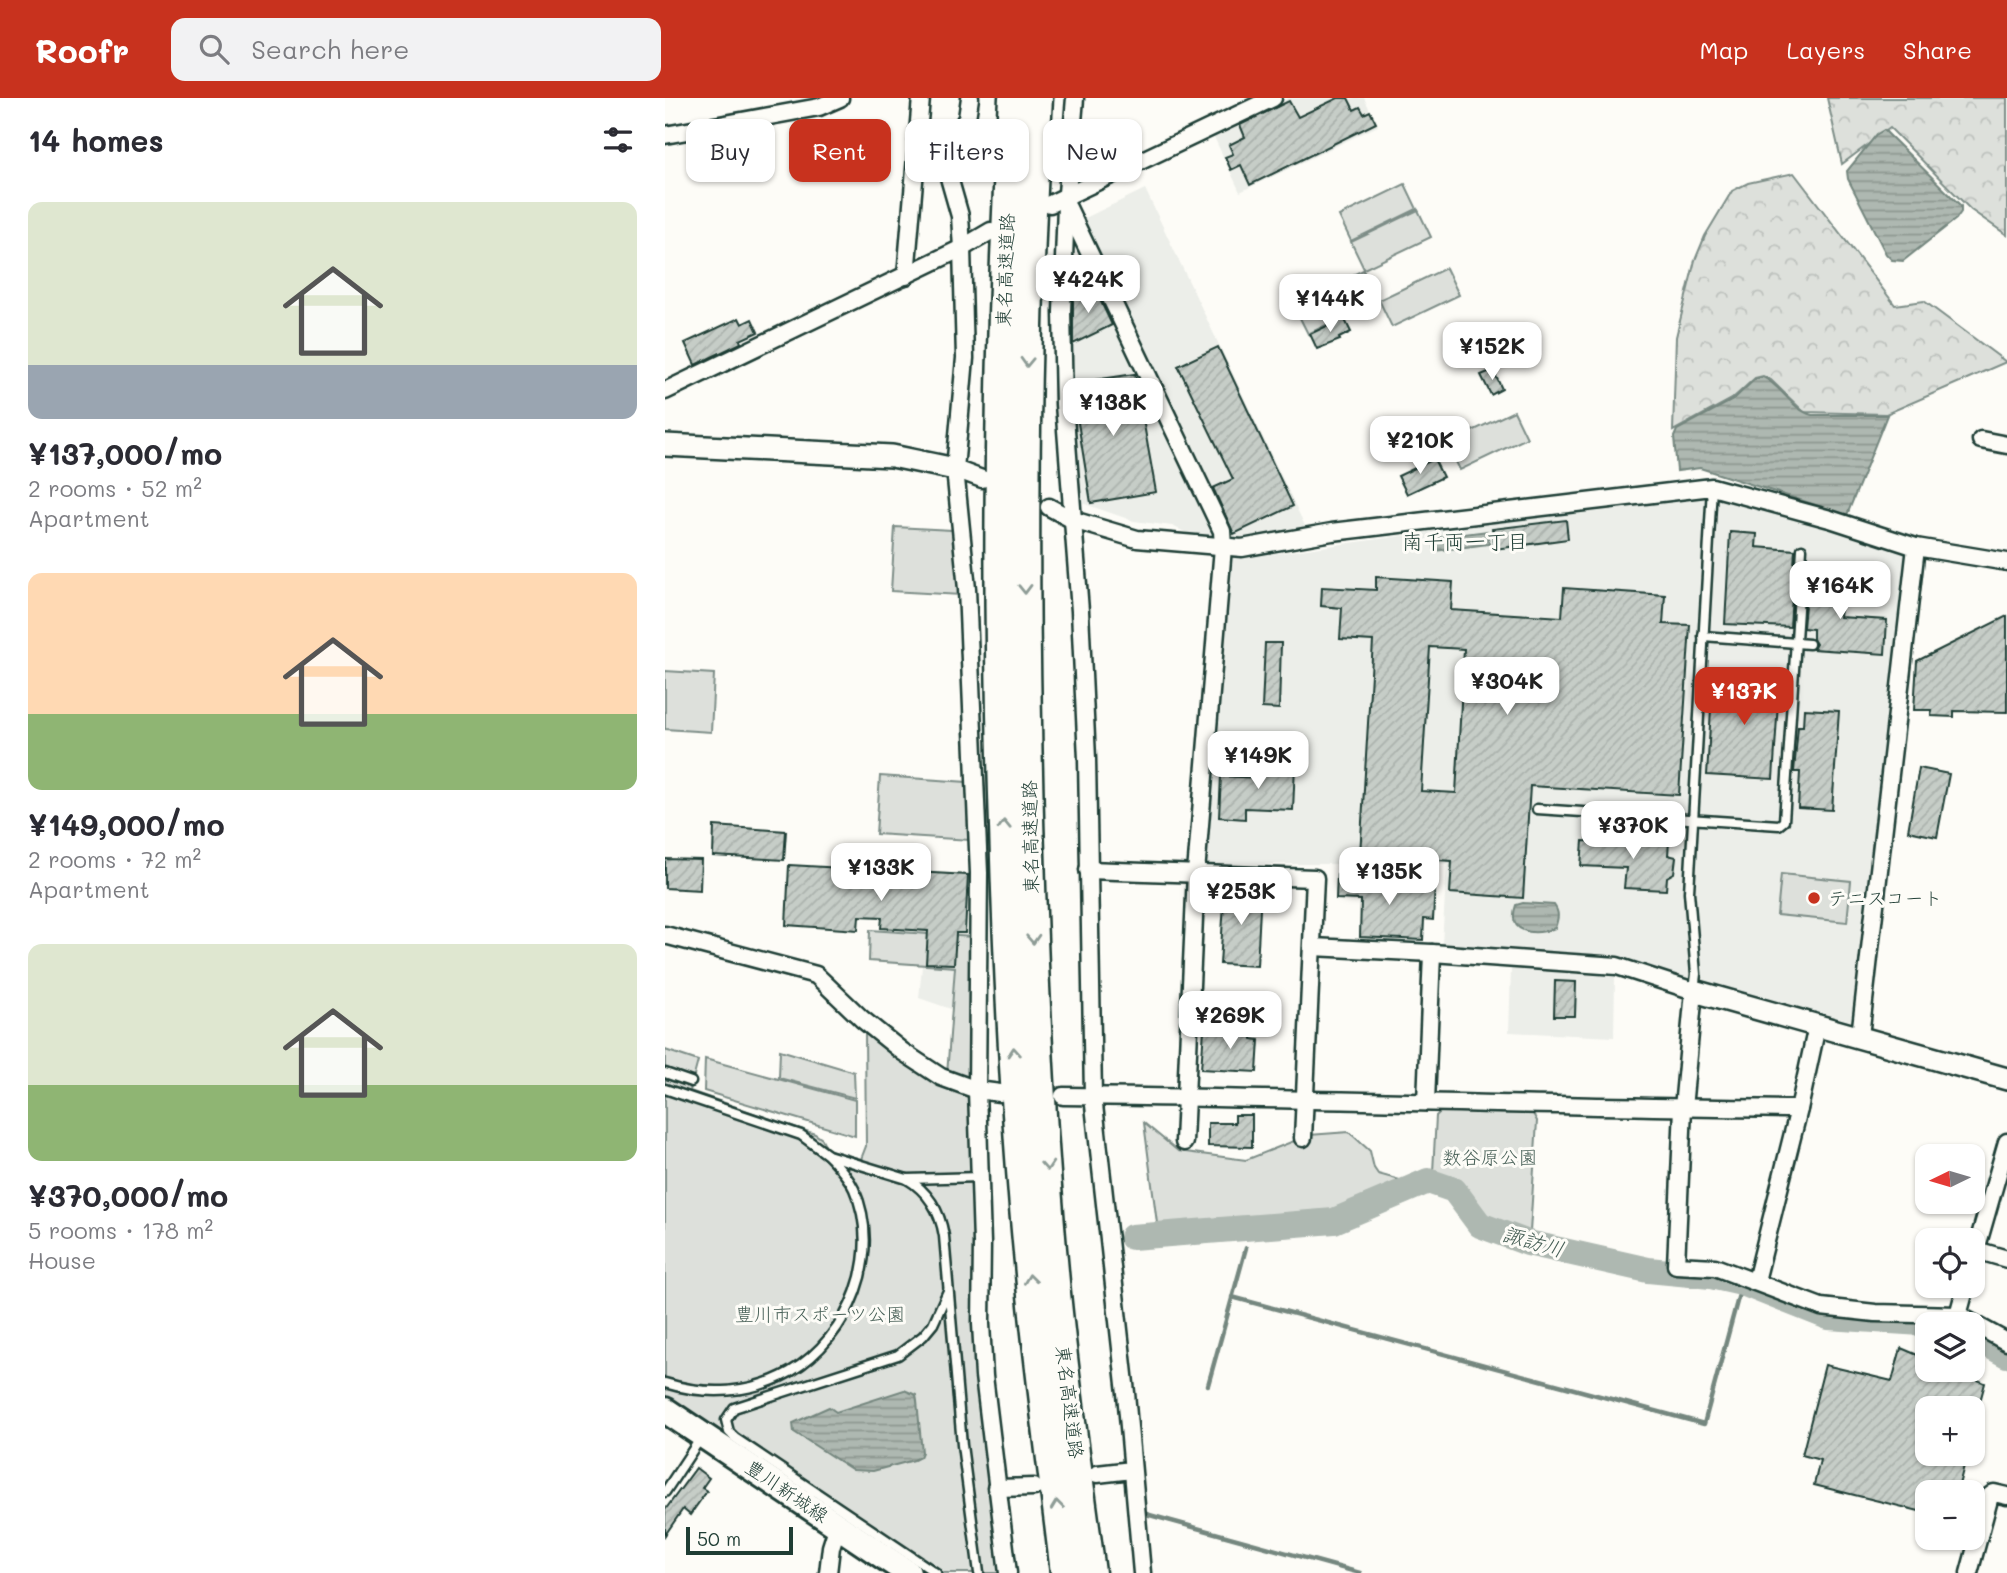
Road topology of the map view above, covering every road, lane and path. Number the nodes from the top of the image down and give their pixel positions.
1 (840, 98) edge
2 (921, 98) edge
3 (970, 98) edge
4 (1013, 98) edge
5 (1038, 98) edge
6 (1076, 98) edge
7 (1273, 98) edge
8 (665, 135) edge
9 (1061, 201) junction
10 (991, 231) dead end
11 (963, 248) junction
12 (906, 276) junction
13 (665, 391) edge
14 (1981, 440) dead end
15 (665, 445) edge
16 (2007, 445) edge
17 (955, 469) junction
18 (982, 479) dead end
19 (1712, 487) junction
20 (1049, 507) dead end
21 (1073, 520) junction
22 (1223, 547) junction
23 (1916, 547) junction
24 (1802, 550) dead end
25 (2007, 562) edge
26 (1703, 636) junction
27 (1795, 643) junction
28 (1809, 644) dead end
29 (1537, 809) dead end
30 (1693, 820) junction
31 (1088, 870) junction
32 (1196, 873) junction
33 (665, 935) edge
34 (1313, 947) junction
35 (1432, 953) junction
36 (1694, 990) junction
37 (1817, 1026) junction
38 (1860, 1035) junction
39 (665, 1073) edge
40 (2007, 1079) edge
41 (691, 1082) dead end
42 (665, 1089) edge
43 (977, 1090) junction
44 (1000, 1093) dead end
45 (1063, 1096) dead end
46 (1093, 1096) junction
47 (1186, 1098) junction
48 (1305, 1099) junction
49 (1426, 1102) junction
50 (1683, 1108) junction
51 (1800, 1108) junction
52 (1303, 1138) dead end
53 (1184, 1142) dead end
54 (2007, 1142) edge
55 (828, 1155) junction
56 (981, 1177) junction
57 (907, 1179) junction
58 (2000, 1194) edge
59 (1985, 1230) edge
60 (1985, 1258) edge
61 (2007, 1259) edge
62 (1756, 1281) junction
63 (948, 1291) junction
64 (1915, 1314) edge
65 (1985, 1330) edge
66 (2007, 1342) edge
67 (665, 1383) edge
68 (665, 1410) edge
69 (702, 1435) junction
70 (1132, 1470) junction
71 (1097, 1474) dead end
72 (1034, 1487) dead end
73 (996, 1488) junction
74 (665, 1492) edge
75 (2007, 1496) edge
76 (838, 1525) junction
77 (1084, 1572) edge
78 (828, 1573) edge
79 (908, 1573) edge
80 (936, 1573) edge
81 (979, 1573) edge
82 (1008, 1573) edge
83 (1142, 1573) edge
84 (1969, 1573) edge

1 - 8 street
2 - 12 street
3 - 11 street
77 -> 4 highway, 東名高速道路
5 -> 77 highway, 東名高速道路
6 - 9 street
7 - 9 street
9 - 21 street
9 - 22 street
10 - 11 street
11 - 12 street
11 - 17 street
12 - 13 street
14 - 16 street
15 - 17 street
17 - 18 street
17 - 43 street
19 - 22 street
19 - 23 street
19 - 26 lane
20 - 21 street
21 - 22 street
21 - 31 street
22 - 32 street
23 - 25 street
23 - 38 street
24 - 27 lane
26 - 27 lane
26 - 30 lane
27 - 28 lane
27 - 30 lane
29 - 30 lane
30 - 36 lane
31 - 32 street
31 - 46 street
32 - 34 street
32 - 47 street
33 - 43 street
34 - 35 street
34 - 48 street
35 - 36 street
35 - 49 street
36 - 37 street
36 - 50 street
37 - 38 street
37 - 51 street
38 - 40 street
39 - 41 lane
42 - 55 lane
43 - 44 street
43 - 56 street
45 - 46 street
46 - 47 street
46 - 70 street
47 - 48 street
47 - 53 street
48 - 49 street
48 - 52 street
49 - 50 street
50 - 51 street
50 - 62 street
51 - 62 street
54 - 58 street
55 - 57 lane
55 - 67 lane
56 - 57 lane
56 - 73 street
57 - 63 lane
58 - 59 street
60 - 61 street
62 - 64 street
63 - 80 lane
63 - 81 lane
65 - 66 street
68 - 69 main road, 豊川新城線
69 - 74 lane
69 - 76 main road, 豊川新城線
70 - 71 street
70 - 83 street
72 - 73 street
73 - 82 street
75 - 84 street
76 - 78 street
76 - 79 main road, 豊川新城線

